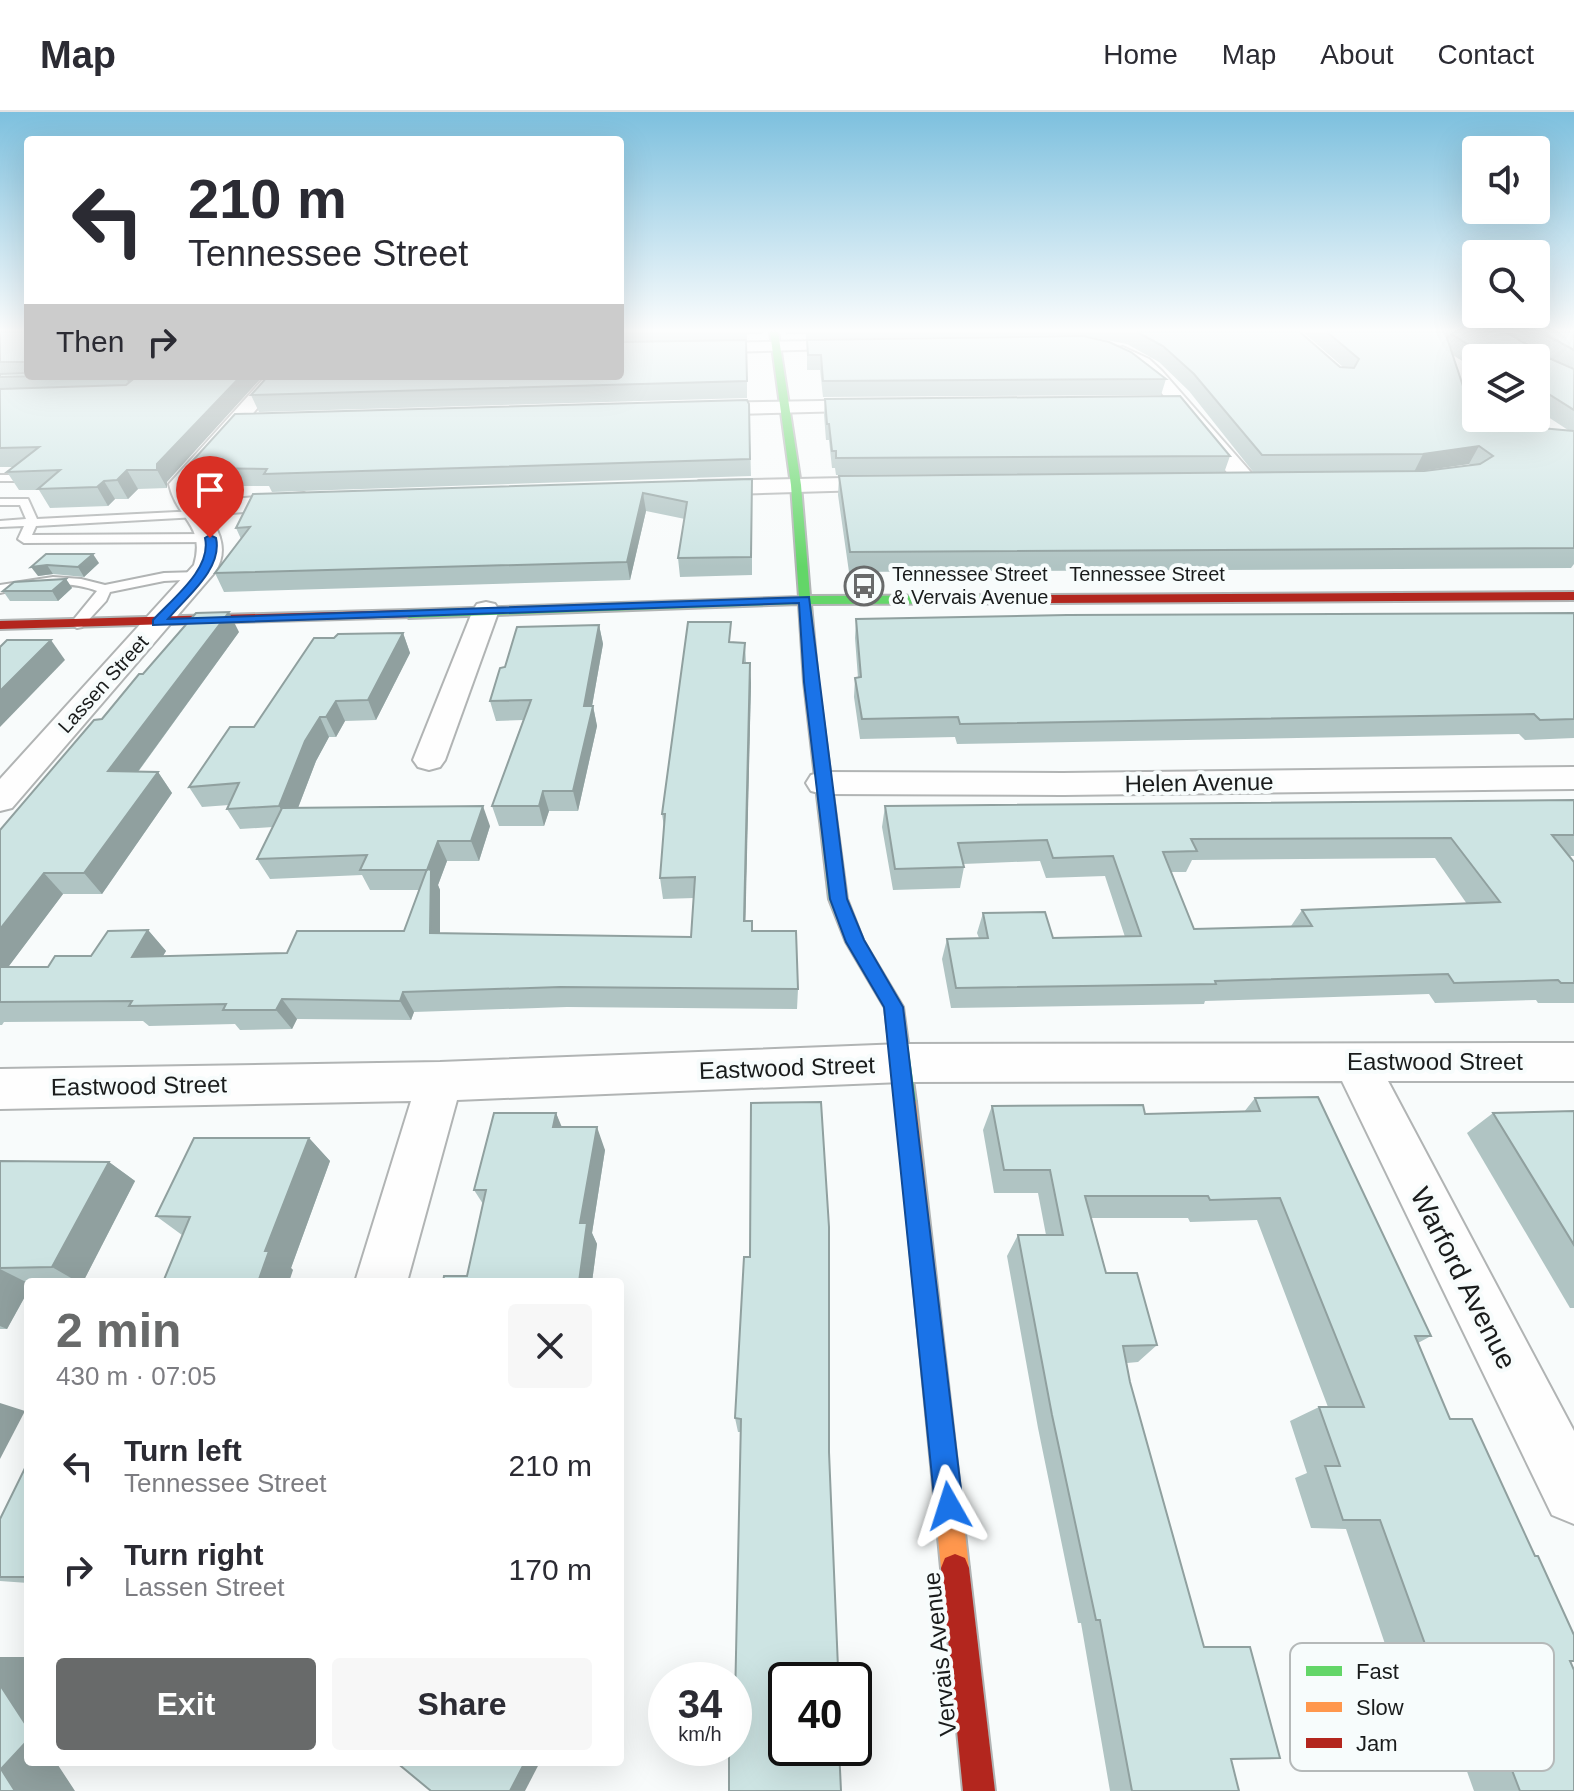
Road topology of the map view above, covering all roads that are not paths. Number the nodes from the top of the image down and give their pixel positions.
1 (245, 410) edge
2 (786, 410) edge
3 (1187, 410) edge
4 (267, 420) edge
5 (236, 421) junction
6 (0, 478) edge
7 (26, 478) edge
8 (1216, 482) edge
9 (921, 484) edge
10 (796, 485) junction
11 (670, 489) edge
12 (324, 500) edge
13 (0, 502) edge
14 (195, 512) junction
15 (32, 521) junction
16 (0, 524) edge
17 (210, 538) junction
18 (199, 576) junction
19 (0, 589) edge
20 (104, 589) junction
21 (1574, 596) edge
22 (805, 600) junction
23 (486, 610) junction
24 (158, 623) junction
25 (77, 624) junction
26 (0, 625) edge
27 (429, 760) dead end
28 (1574, 778) edge
29 (823, 783) junction
30 (0, 800) edge
31 (1355, 1062) junction
32 (1574, 1062) edge
33 (902, 1063) junction
34 (440, 1081) junction
35 (0, 1089) edge
36 (382, 1278) edge
37 (1574, 1493) edge
38 (979, 1791) edge

1 - 5 street
2 - 10 street, Vervais Avenue
3 - 8 street
4 - 5 street
5 - 14 street
6 - 7 lane
9 - 10 street
10 - 11 street
10 - 22 street, Vervais Avenue
12 - 14 street
13 - 15 lane
14 - 15 lane
14 - 17 street
15 - 16 lane
15 - 17 lane
17 - 18 street, Lassen Street
18 - 20 lane
18 - 24 street, Lassen Street
19 - 20 lane
20 - 25 lane
21 - 22 street, Tennessee Street
22 - 23 street, Tennessee Street
22 - 29 street, Vervais Avenue
23 - 24 street, Tennessee Street
23 - 27 street
24 - 25 street, Tennessee Street
24 - 30 street, Lassen Street
25 - 26 street, Tennessee Street
28 - 29 street, Helen Avenue
29 - 33 street, Vervais Avenue
31 - 32 street, Eastwood Street
31 - 33 street, Eastwood Street
31 - 37 street, Warford Avenue
33 - 34 street, Eastwood Street
33 - 38 street, Vervais Avenue
34 - 35 street, Eastwood Street
34 - 36 street

